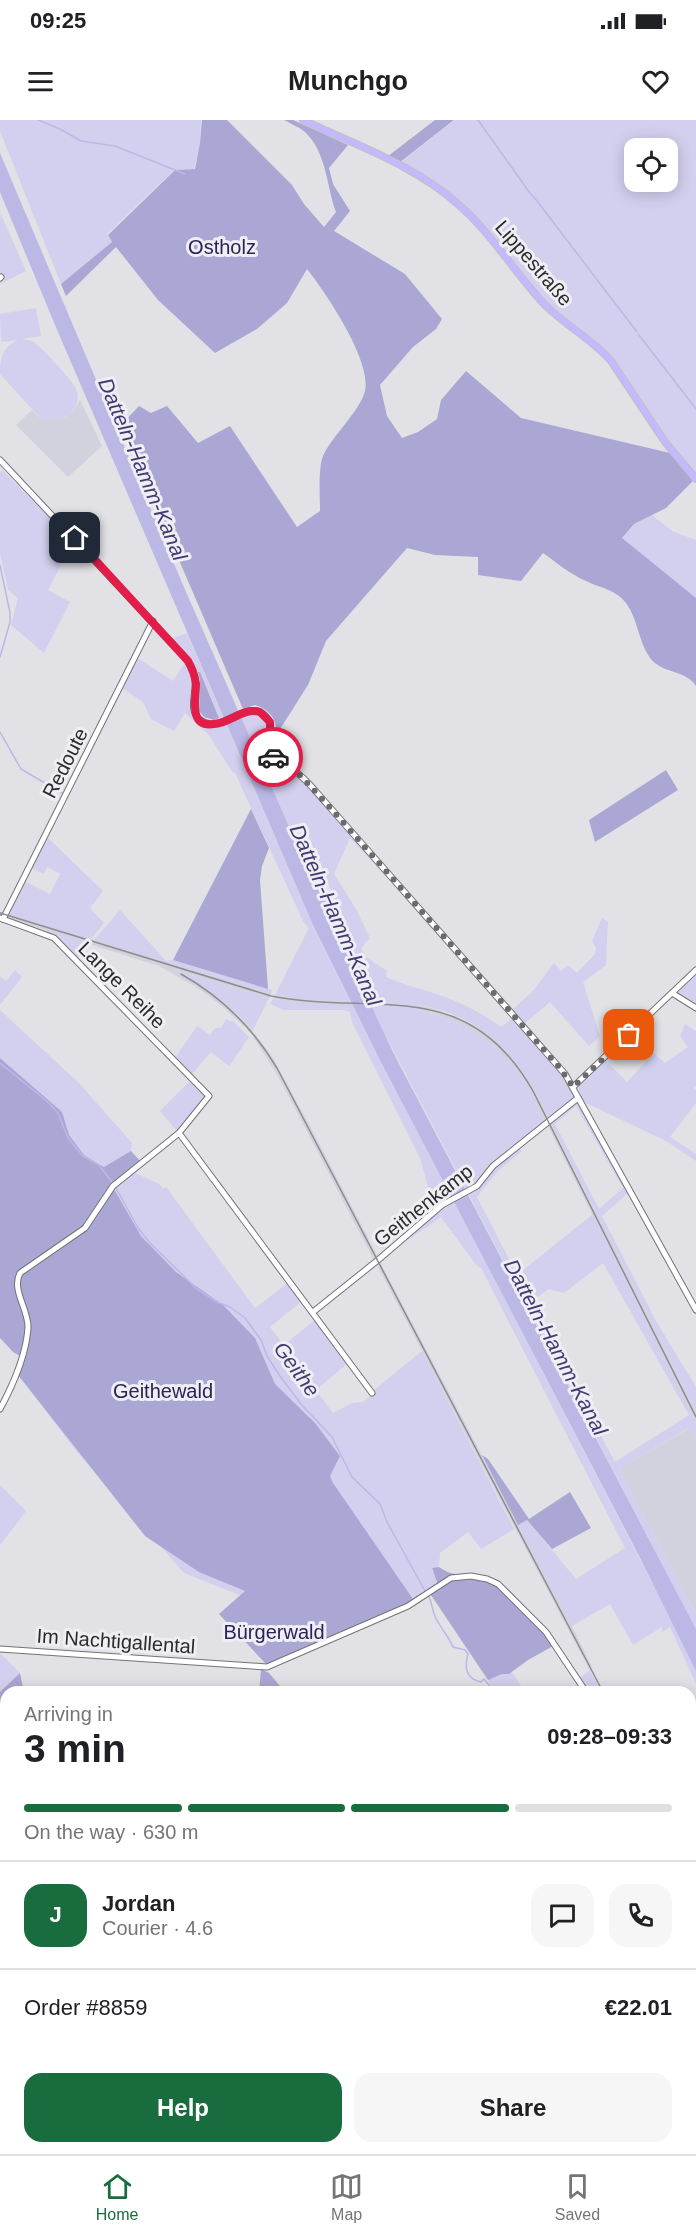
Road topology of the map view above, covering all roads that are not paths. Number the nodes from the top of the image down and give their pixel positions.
1 (303, 120) edge
2 (0, 460) edge
3 (696, 479) edge
4 (153, 621) junction
5 (2, 918) edge
6 (696, 970) edge
7 (672, 993) junction
8 (696, 1008) edge
9 (573, 1087) junction
10 (579, 1098) junction
11 (179, 1133) junction
12 (696, 1310) edge
13 (313, 1312) junction
14 (372, 1393) dead end
15 (0, 1409) edge
16 (0, 1649) edge
17 (582, 1686) edge

1 - 3 main road, Lippestraße
2 - 4 street
4 - 5 street, Redoute
4 - 9 street
5 - 11 street, Lange Reihe
6 - 7 street
7 - 8 street
7 - 9 street
9 - 10 street
10 - 12 street
10 - 13 street, Geithenkamp
11 - 13 street
11 - 15 street
13 - 14 street
16 - 17 street, Im Nachtigallental

